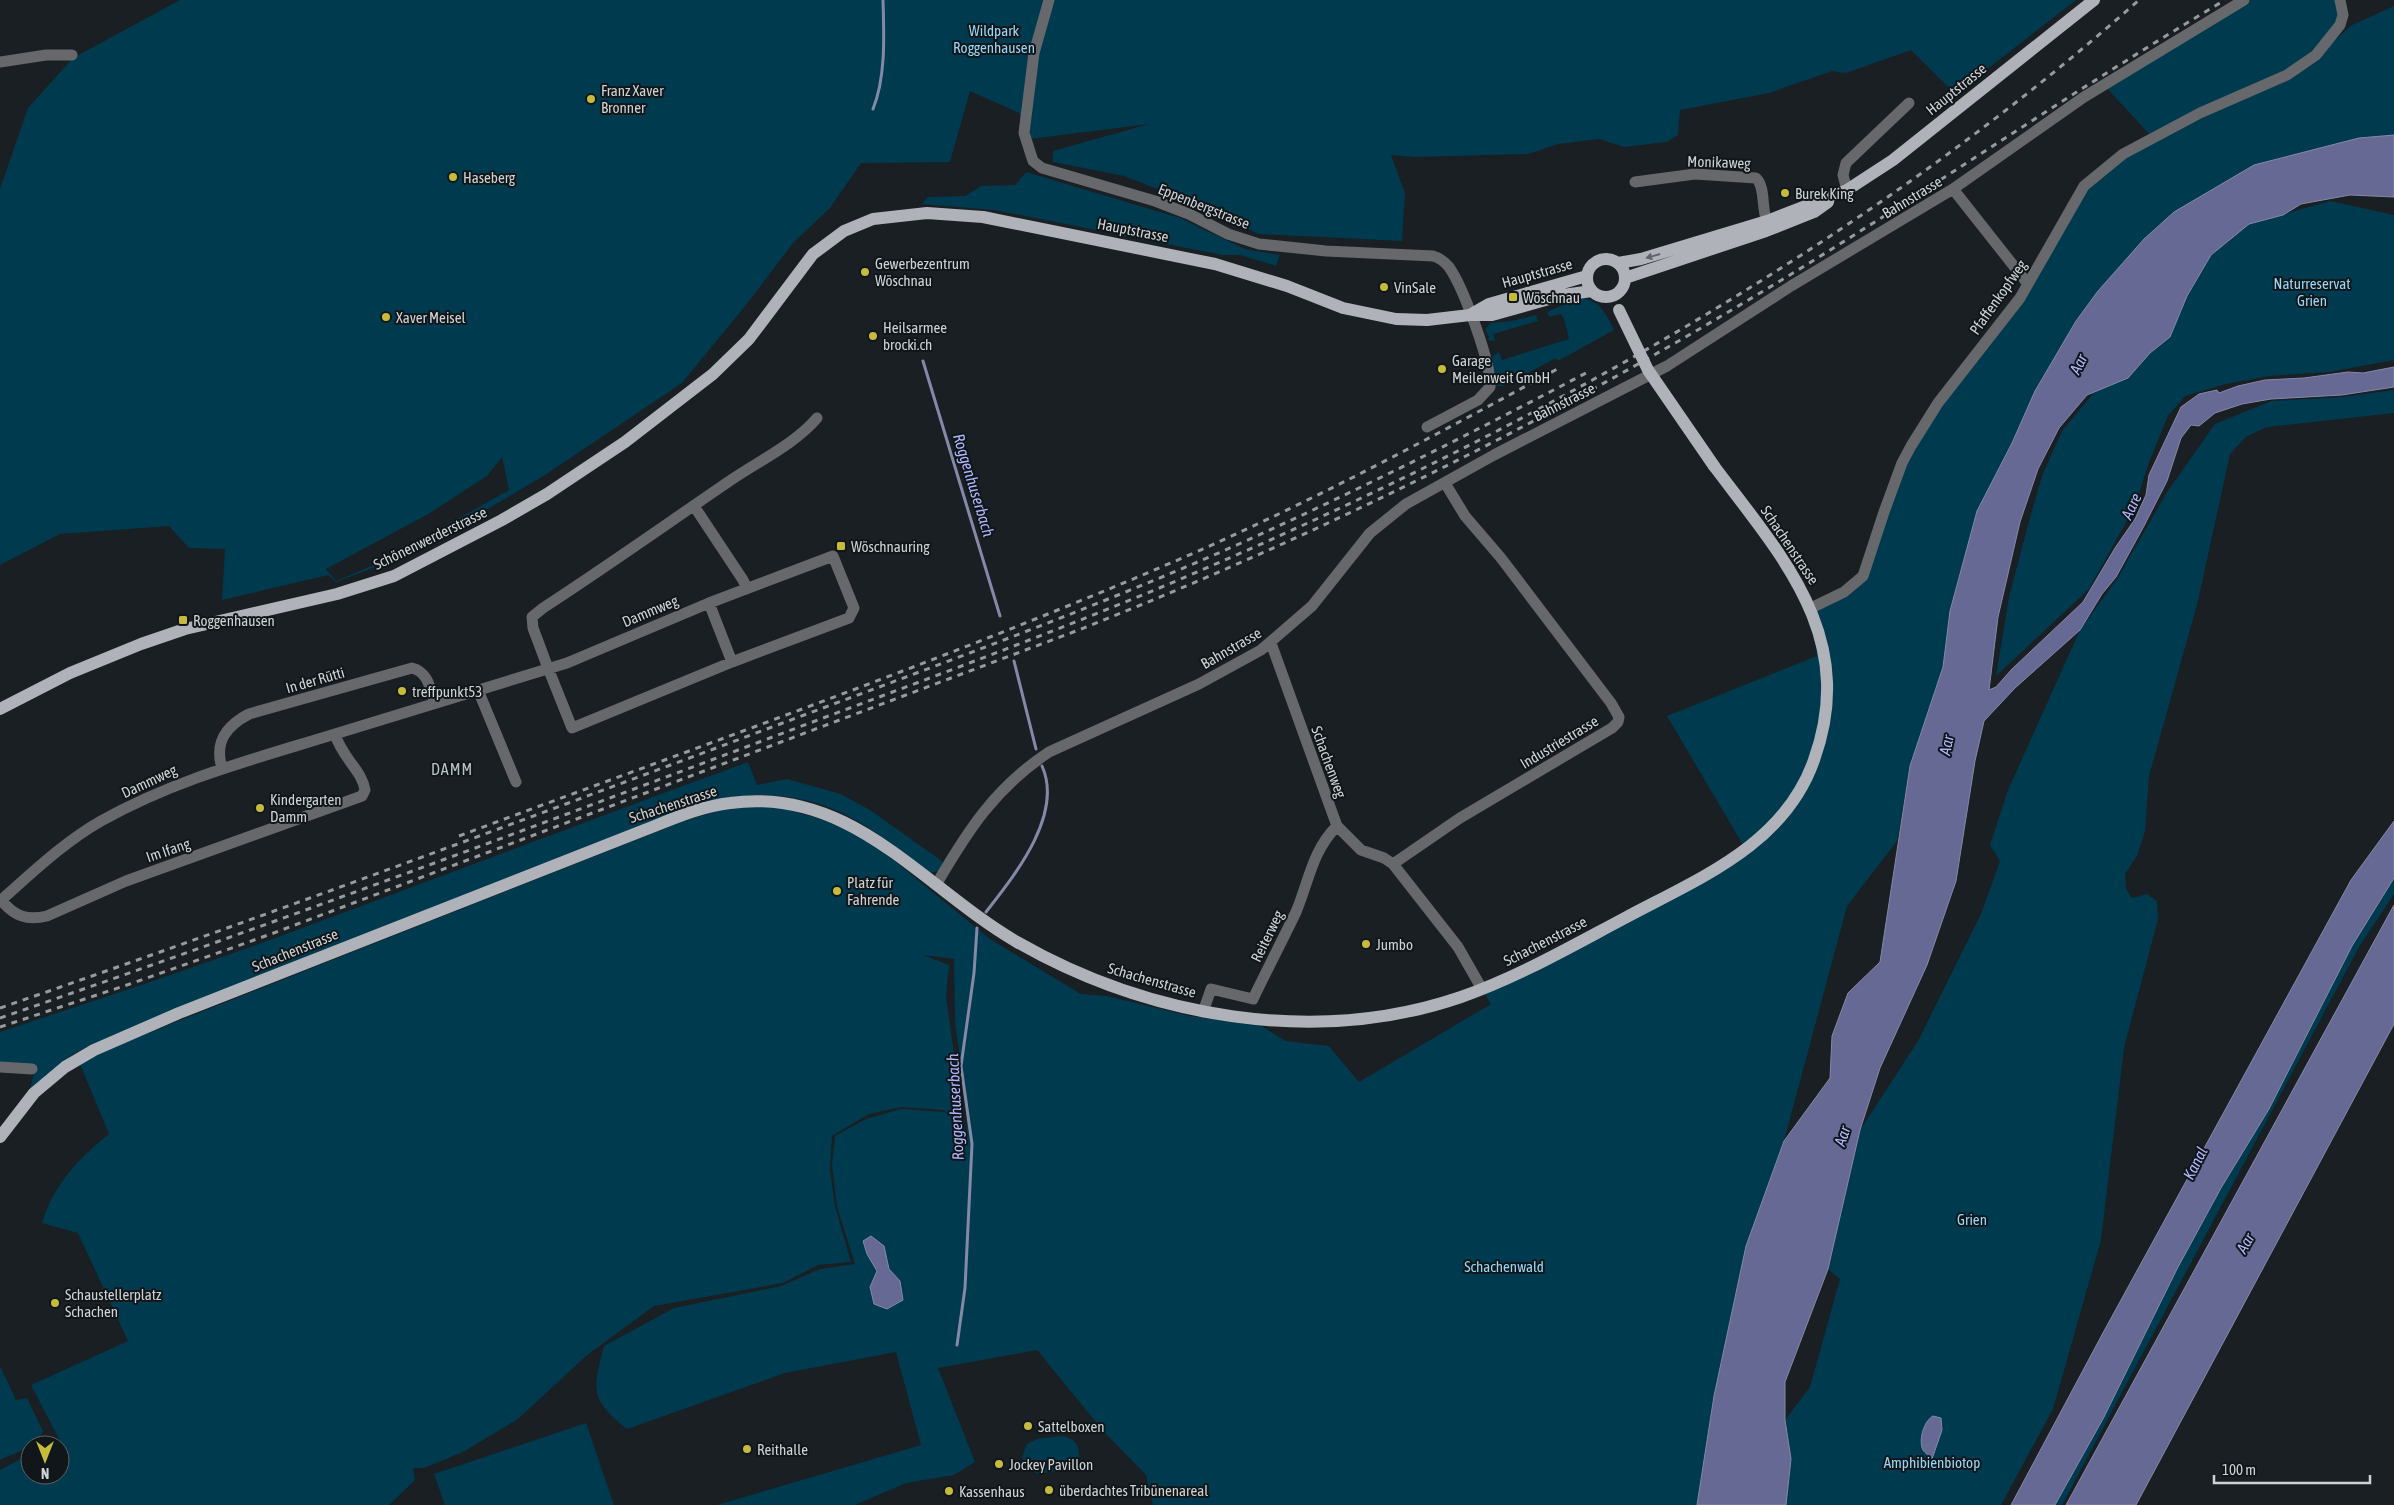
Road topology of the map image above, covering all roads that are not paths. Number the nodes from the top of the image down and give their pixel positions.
1 (1049, 0) edge
2 (2094, 0) edge
3 (2244, 0) edge
4 (2340, 0) edge
5 (72, 55) dead end
6 (0, 62) edge
7 (1909, 102) dead end
8 (1636, 182) dead end
9 (1953, 189) junction
10 (1847, 190) junction
11 (1834, 197) junction
12 (1767, 221) junction
13 (1618, 263) junction
14 (800, 269) joint
15 (1587, 276) junction
16 (1625, 278) junction
17 (2028, 284) junction
18 (1592, 291) junction
19 (1613, 295) junction
20 (1470, 314) junction
21 (817, 418) dead end
22 (1426, 427) dead end
23 (1445, 483) junction
24 (694, 506) junction
25 (747, 589) junction
26 (709, 603) junction
27 (1811, 608) junction
28 (1270, 643) junction
29 (732, 662) junction
30 (548, 668) junction
31 (478, 690) junction
32 (435, 703) junction
33 (0, 709) edge
34 (335, 734) junction
35 (222, 768) junction
36 (516, 782) dead end
37 (1337, 826) junction
38 (1393, 864) junction
39 (936, 885) junction
40 (1, 901) edge
41 (1482, 989) junction
42 (1203, 1012) junction
43 (0, 1067) edge
44 (32, 1069) dead end
45 (0, 1136) edge

1 - 20 street, Eppenbergstrasse
2 - 10 main road, Hauptstrasse
3 - 9 street, Bahnstrasse
4 - 17 street, Pfaffenkopfweg
5 - 6 street
7 - 10 street
8 - 12 street, Monikaweg
9 - 17 street
9 - 23 street, Bahnstrasse
10 - 11 main road, Hauptstrasse
11 - 12 main road, Hauptstrasse
11 - 16 main road, Hauptstrasse
12 -> 13 main road, Hauptstrasse
13 - 15 main road
13 - 16 main road
14 - 20 main road, Hauptstrasse
14 - 33 main road, Schönenwerderstrasse
15 - 18 main road
15 - 20 main road, Hauptstrasse
16 - 19 main road
17 - 27 street, Pfaffenkopfweg
18 - 19 main road
18 - 20 main road, Hauptstrasse
19 - 27 main road, Schachenstrasse, bridge
20 - 22 street
21 - 24 street
23 - 28 street, Bahnstrasse
23 - 38 street, Industriestrasse
24 - 25 street
24 - 30 street
25 - 26 street, Dammweg
25 - 29 street, Dammweg
26 - 29 street
26 - 30 street, Dammweg
27 - 41 main road, Schachenstrasse
28 - 37 street, Schachenweg
28 - 39 street, Bahnstrasse
29 - 30 street
30 - 31 street, Dammweg
31 - 32 street, Dammweg
31 - 36 street
32 - 34 street, Dammweg
32 - 35 street, In der Rütti
34 - 35 street, Dammweg
34 - 40 street, Im Ifang
35 - 40 street, Dammweg
37 - 38 street, Schachenweg
37 - 42 street, Reiterweg
38 - 41 street
39 - 42 main road, Schachenstrasse
39 - 45 main road, Schachenstrasse
41 - 42 main road, Schachenstrasse
43 - 44 street

